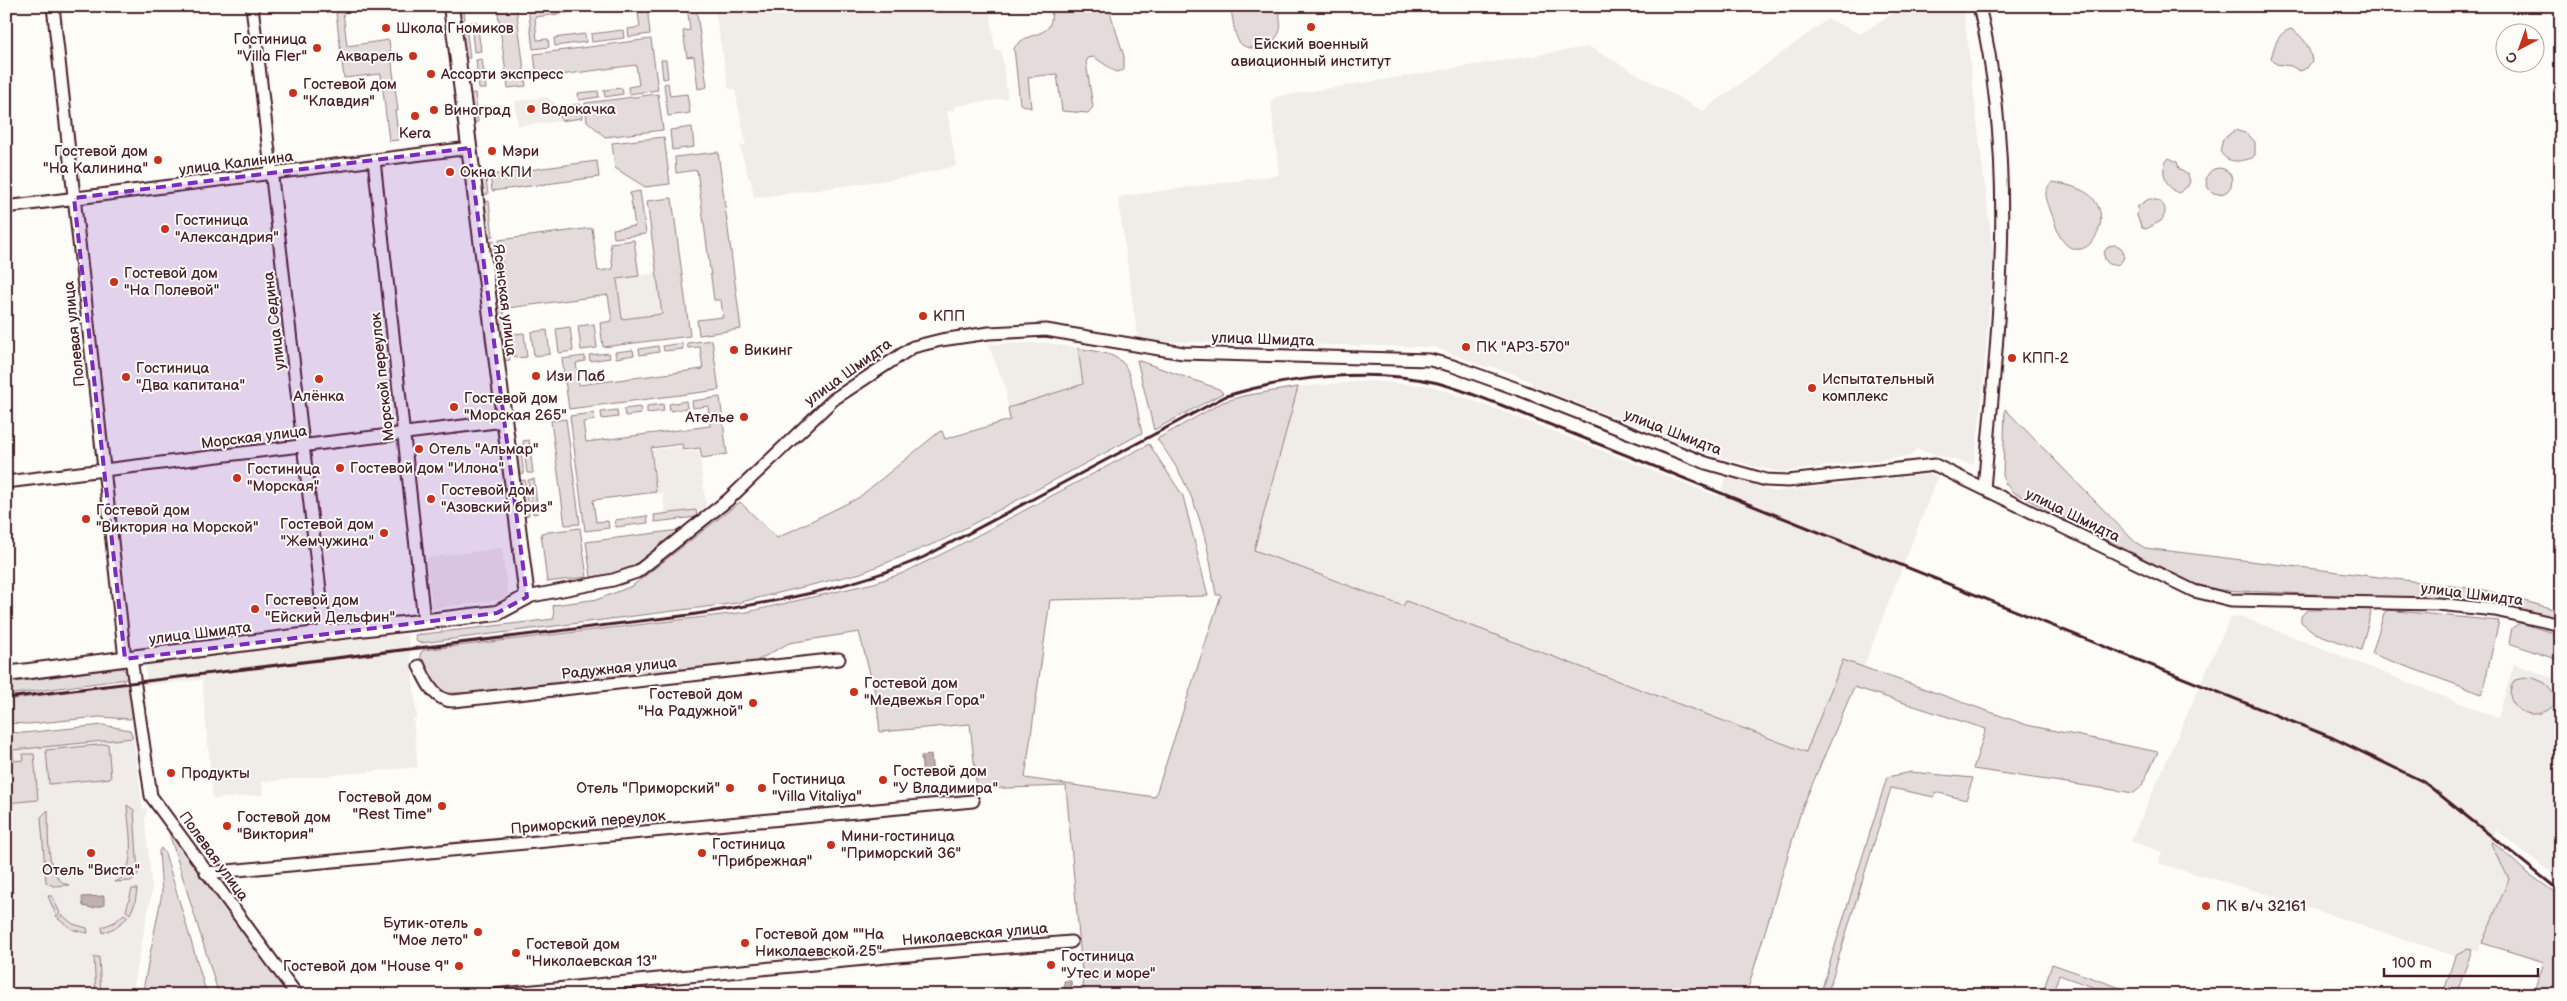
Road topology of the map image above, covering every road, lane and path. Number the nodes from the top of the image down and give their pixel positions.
1 (53, 6) edge
2 (252, 6) edge
3 (451, 6) edge
4 (1978, 6) edge
5 (469, 148) junction
6 (374, 160) junction
7 (271, 173) junction
8 (74, 198) junction
9 (6, 207) edge
10 (504, 421) junction
11 (404, 434) junction
12 (304, 447) junction
13 (104, 470) junction
14 (6, 482) edge
15 (1984, 489) junction
16 (527, 597) junction
17 (424, 621) junction
18 (2561, 625) edge
19 (325, 633) junction
20 (128, 658) junction
21 (840, 658) dead end
22 (419, 666) dead end
23 (6, 674) edge
24 (973, 801) dead end
25 (206, 873) junction
26 (1071, 942) dead end
27 (297, 995) edge
28 (492, 995) edge

1 - 8 street, Полевая улица
2 - 7 street, улица Седина
3 - 5 street, Ясенская улица
4 - 15 street
5 - 6 street, улица Калинина
5 - 10 street, Ясенская улица
6 - 7 street, улица Калинина
6 - 11 street, Морской переулок
7 - 8 street, улица Калинина
7 - 12 street, улица Седина
8 - 9 street, улица Калинина
8 - 13 street, Полевая улица
10 - 11 street, Морская улица
10 - 16 street, Ясенская улица
11 - 12 street, Морская улица
11 - 17 street, Морской переулок
12 - 13 street, Морская улица
12 - 19 street, улица Седина
13 - 14 street, Морская улица
13 - 20 street, Полевая улица
15 - 16 street, улица Шмидта
15 - 18 street, улица Шмидта
16 - 17 street, улица Шмидта
17 - 19 street, улица Шмидта
19 - 20 street, улица Шмидта
20 - 23 street, улица Шмидта
20 - 25 street, Полевая улица
21 - 22 street, Радужная улица
24 - 25 street, Приморский переулок
25 - 27 street, Полевая улица
26 - 28 street, Николаевская улица

